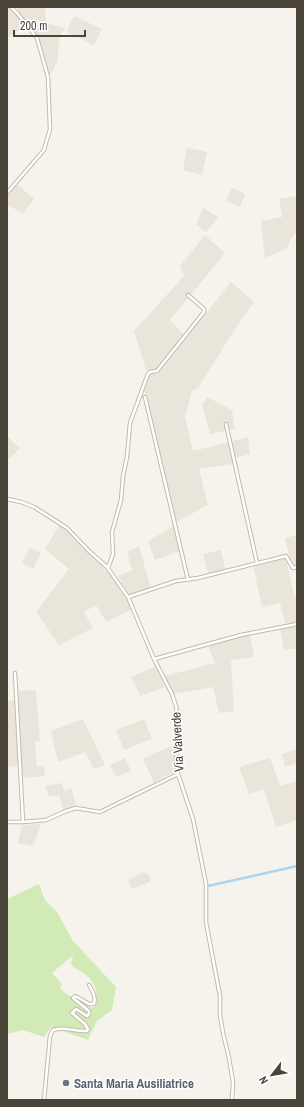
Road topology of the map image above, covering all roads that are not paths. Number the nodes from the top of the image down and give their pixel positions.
1 (10, 7) edge
2 (7, 193) edge
3 (188, 295) dead end
4 (145, 397) dead end
5 (226, 424) dead end
6 (7, 499) edge
7 (257, 564) junction
8 (108, 568) junction
9 (297, 568) edge
10 (188, 580) junction
11 (128, 597) junction
12 (297, 624) edge
13 (154, 659) junction
14 (15, 673) dead end
15 (178, 774) junction
16 (7, 822) edge
17 (23, 822) junction
18 (89, 985) dead end
19 (44, 1100) edge
20 (232, 1100) edge

1 - 2 street
3 - 8 street
4 - 10 street
5 - 7 street
6 - 8 street, Via Valverde
7 - 9 street
7 - 10 street
8 - 11 street, Via Valverde
10 - 11 street
11 - 13 street, Via Valverde
12 - 13 street
13 - 15 street, Via Valverde
14 - 17 street
15 - 17 street
15 - 20 street, Via Valverde
16 - 17 street
18 - 19 street

